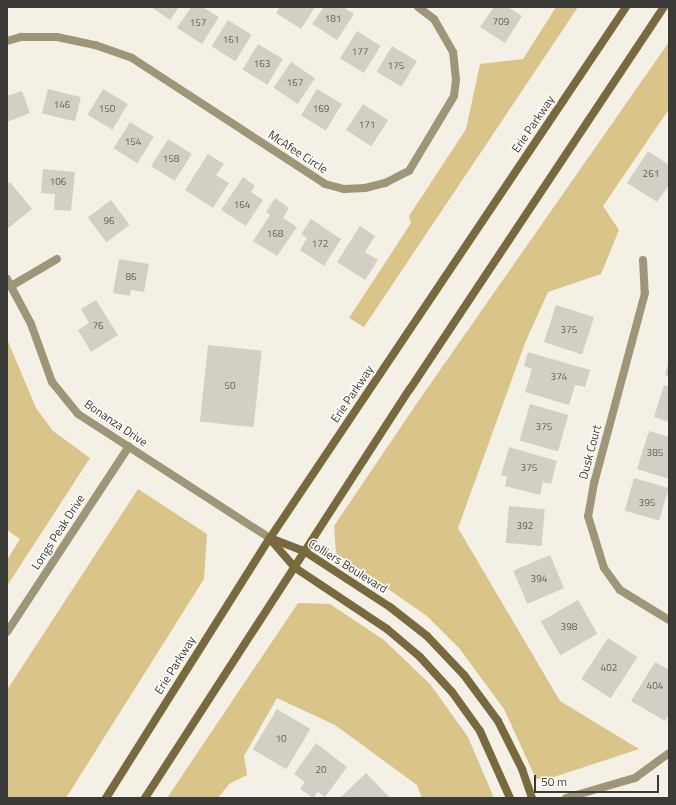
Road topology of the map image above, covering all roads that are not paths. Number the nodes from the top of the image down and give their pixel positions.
1 (626, 7) edge
2 (664, 7) edge
3 (424, 8) edge
4 (7, 41) edge
5 (57, 259) dead end
6 (643, 260) dead end
7 (7, 279) edge
8 (13, 285) junction
9 (129, 446) junction
10 (270, 538) junction
11 (304, 551) junction
12 (294, 567) junction
13 (669, 620) edge
14 (7, 632) edge
15 (669, 753) edge
16 (106, 798) edge
17 (145, 798) edge
18 (510, 798) edge
19 (532, 798) edge
20 (566, 798) edge

1 - 10 main road, Erie Parkway
2 - 11 main road
3 - 4 street, McAfee Circle
5 - 8 street
6 - 13 street, Dusk Court
7 - 8 street, Bonanza Drive
8 - 9 street, Bonanza Drive
9 - 10 street, Bonanza Drive
9 - 14 street, Longs Peak Drive
10 - 11 main road, Colliers Boulevard
10 - 12 main road
10 - 16 main road, Erie Parkway
11 - 12 main road
11 - 19 main road, Colliers Boulevard
12 - 17 main road
12 - 18 main road
15 - 20 street

